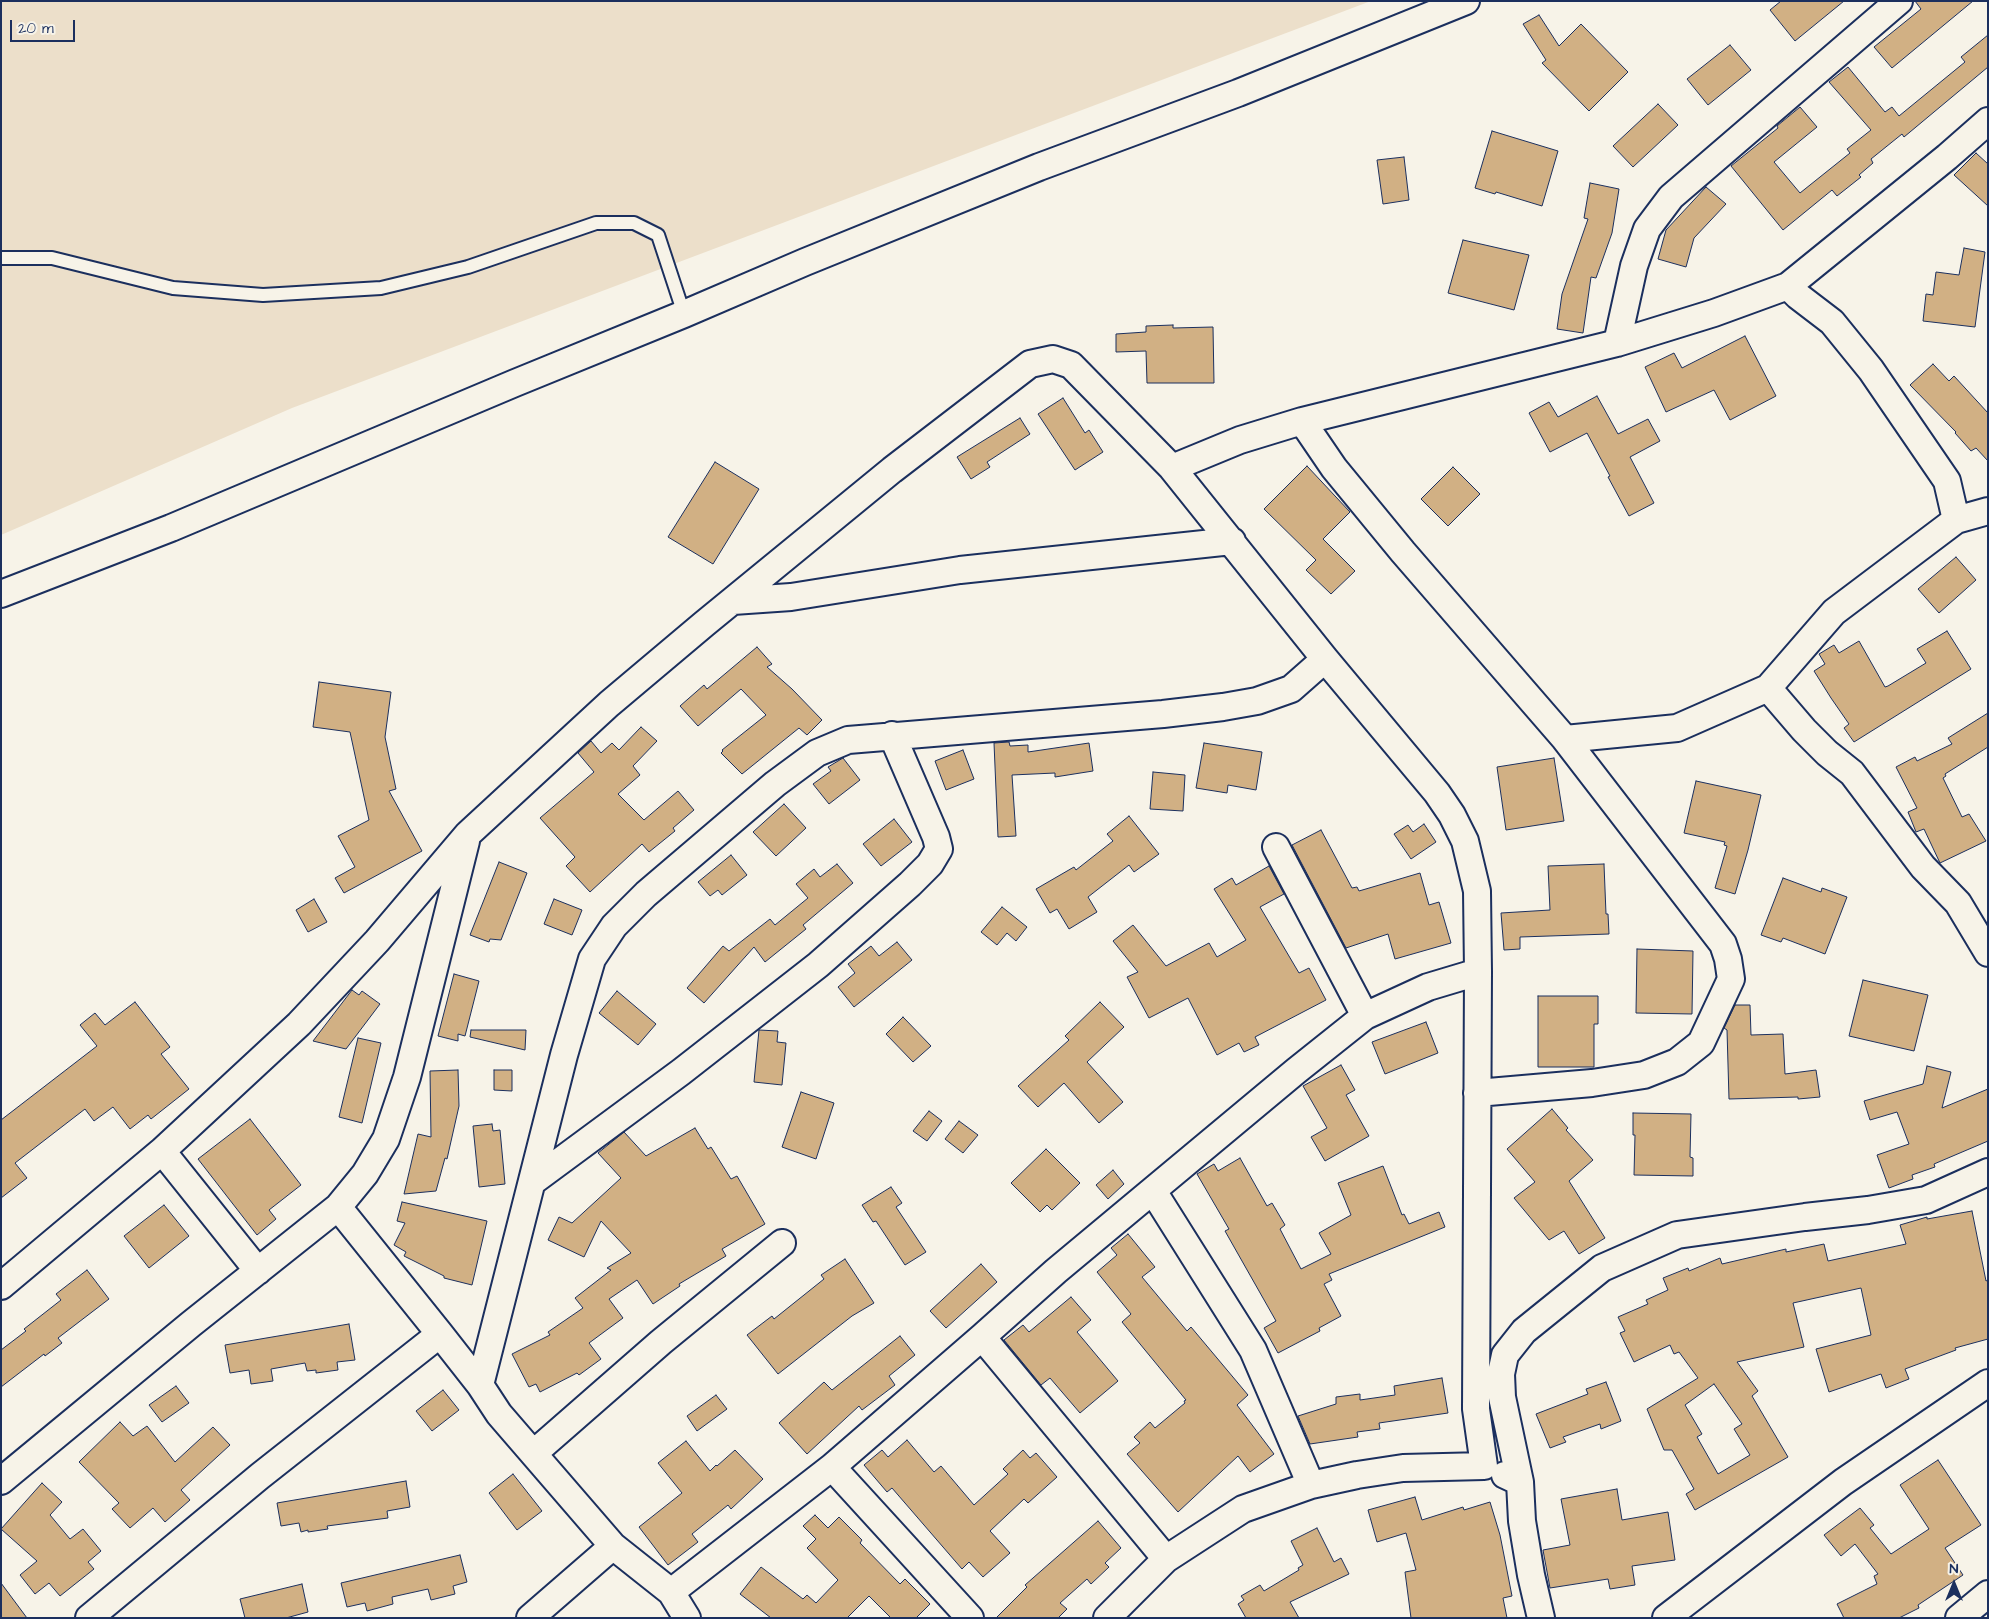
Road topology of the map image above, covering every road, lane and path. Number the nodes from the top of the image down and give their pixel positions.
1 (1466, 1) edge
2 (1899, 1) edge
3 (1988, 121) edge
4 (1, 258) edge
5 (1788, 286) junction
6 (684, 314) junction
7 (1617, 343) junction
8 (1302, 421) junction
9 (1172, 468) junction
10 (1987, 513) edge
11 (1956, 520) junction
12 (1232, 541) junction
13 (1, 594) edge
14 (733, 601) junction
15 (1325, 659) junction
16 (1768, 688) junction
17 (892, 735) junction
18 (1565, 739) junction
19 (468, 834) junction
20 (1276, 848) dead end
21 (1988, 953) edge
22 (1478, 972) junction
23 (1365, 1016) junction
24 (1477, 1093) junction
25 (162, 1151) junction
26 (1988, 1172) edge
27 (532, 1182) junction
28 (1153, 1191) junction
29 (338, 1207) junction
30 (782, 1243) dead end
31 (258, 1271) junction
32 (1, 1286) edge
33 (440, 1334) junction
34 (982, 1337) junction
35 (1988, 1383) edge
36 (480, 1386) junction
37 (534, 1453) junction
38 (832, 1466) junction
39 (1484, 1466) junction
40 (1, 1481) edge
41 (1520, 1482) junction
42 (1311, 1485) junction
43 (613, 1546) junction
44 (1166, 1559) junction
45 (671, 1592) junction
46 (1988, 1594) edge
47 (90, 1618) edge
48 (530, 1618) edge
49 (687, 1618) edge
50 (970, 1618) edge
51 (1107, 1618) edge
52 (1541, 1618) edge
53 (1666, 1618) edge
54 (1959, 1618) edge

1 - 6 street
2 - 7 street
3 - 5 street
4 - 6 lane
5 - 7 street
5 - 11 street
6 - 13 street
7 - 8 street
8 - 9 street
8 - 18 street
9 - 12 street
9 - 14 street
10 - 11 street
11 - 16 street
12 - 14 street
12 - 15 street
14 - 19 street
15 - 17 street
15 - 22 street
16 - 18 street
16 - 21 street
17 - 27 street
17 - 27 street
18 - 24 street
19 - 25 street
19 - 29 street
20 - 23 street
22 - 23 street
22 - 24 street
23 - 28 street
24 - 39 street
25 - 31 street
25 - 32 street
26 - 41 street
27 - 36 street
28 - 34 street
28 - 42 street
29 - 31 street
29 - 33 street
30 - 37 street
31 - 40 street
33 - 36 street
33 - 47 street
34 - 38 street
34 - 44 street
35 - 53 street
36 - 37 street
37 - 43 street
38 - 45 street
38 - 50 street
39 - 41 street
39 - 42 street
41 - 52 street
42 - 44 street
43 - 45 street
43 - 48 street
44 - 51 street
45 - 49 street
46 - 54 street

